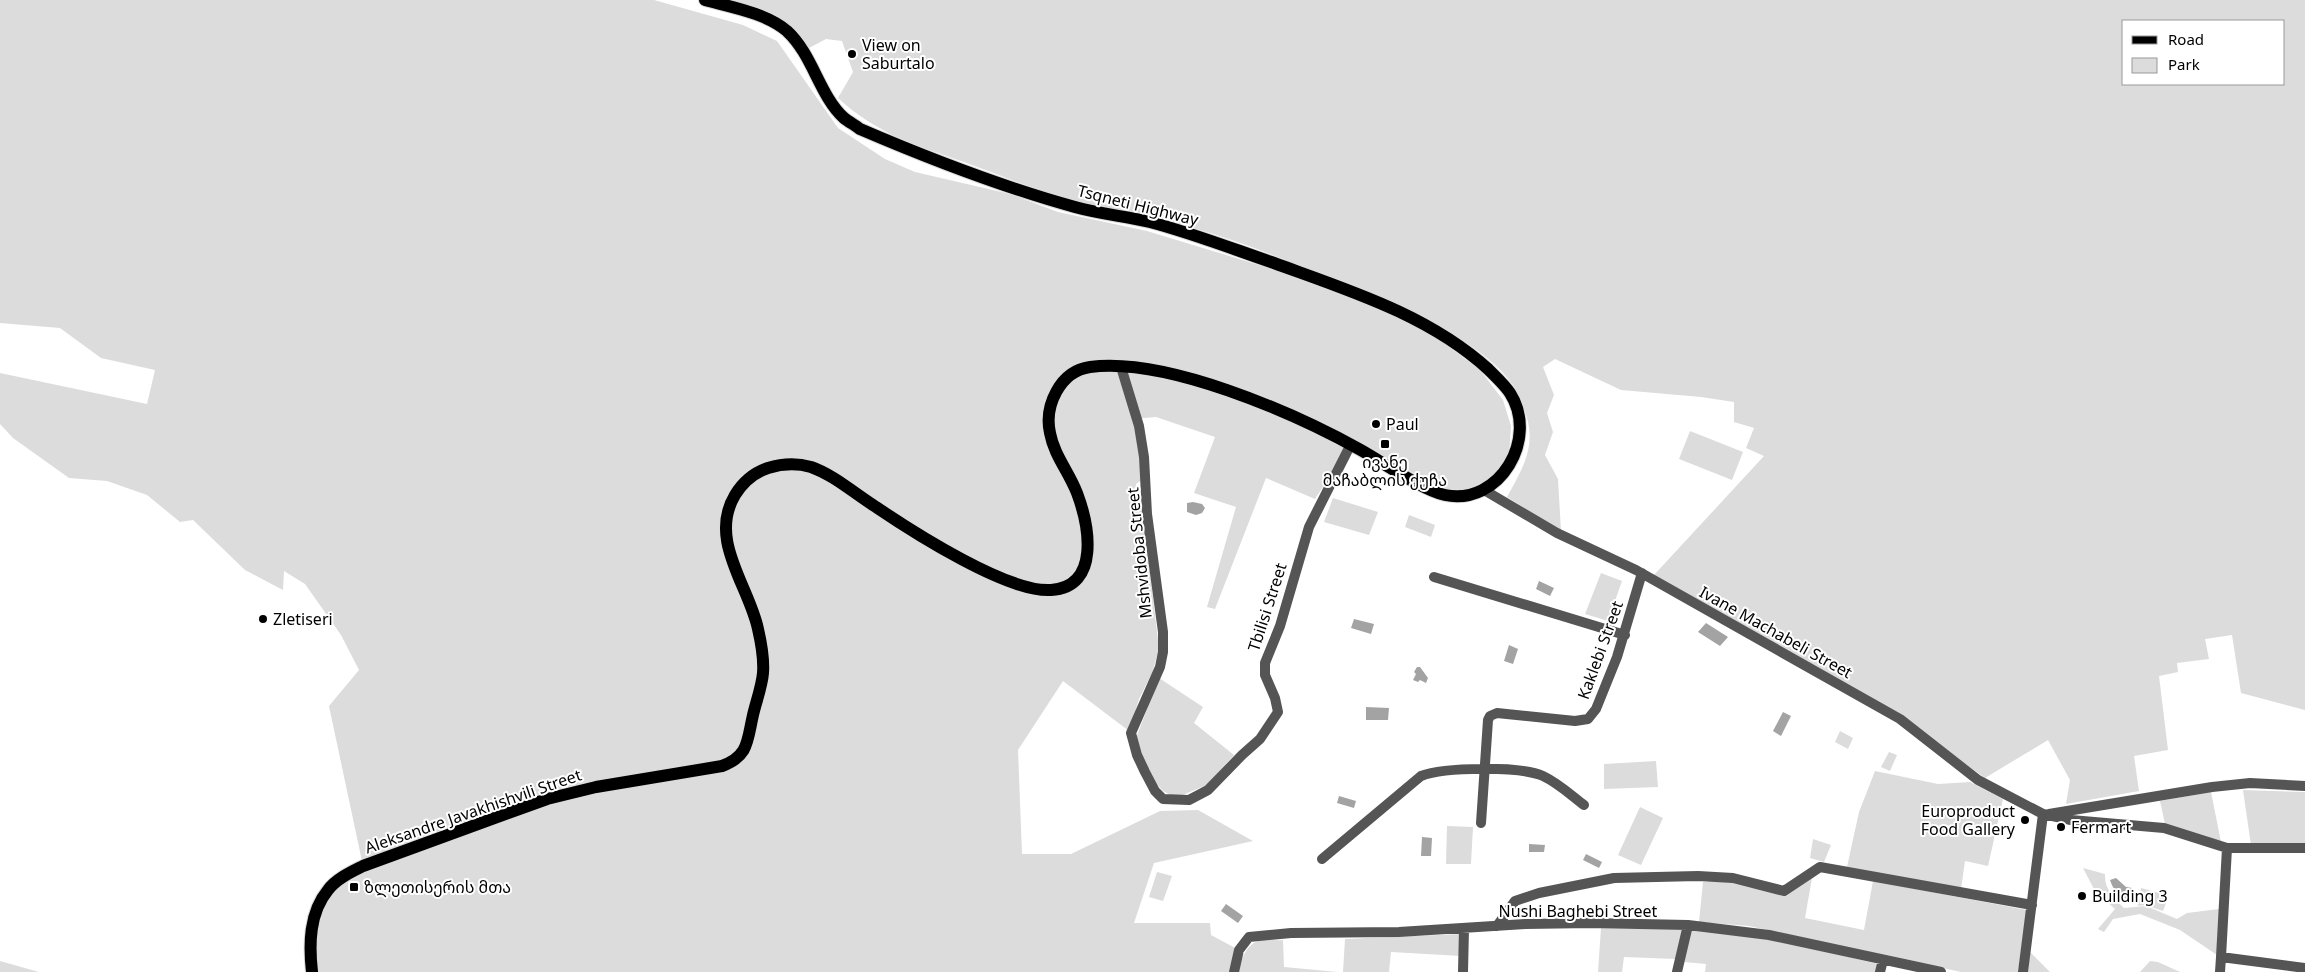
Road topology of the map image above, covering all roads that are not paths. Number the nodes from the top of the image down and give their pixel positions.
1 (705, 0) edge
2 (1121, 367) junction
3 (1351, 444) junction
4 (1484, 490) junction
5 (1642, 574) junction
6 (1434, 577) dead end
7 (1625, 635) junction
8 (1131, 733) joint
9 (1485, 770) junction
10 (2305, 786) edge
11 (1584, 805) dead end
12 (2043, 814) junction
13 (1481, 823) dead end
14 (2227, 848) junction
15 (2305, 848) edge
16 (1322, 859) dead end
17 (2032, 906) junction
18 (1688, 925) junction
19 (1498, 926) junction
20 (1464, 928) junction
21 (2221, 957) junction
22 (1883, 960) junction
23 (2305, 968) edge
24 (312, 972) edge
25 (1234, 972) edge
26 (1463, 972) edge
27 (1677, 972) edge
28 (1880, 972) edge
29 (1941, 972) edge
30 (2023, 972) edge
31 (2220, 972) edge

1 - 4 main road, Tsqneti Highway
2 - 3 main road, Aleksandre Javakhishvili Street
2 - 8 street, Mshvidoba Street
2 - 24 main road, Aleksandre Javakhishvili Street
3 - 4 main road, Aleksandre Javakhishvili Street
3 - 8 street, Tbilisi Street
4 - 5 street, Ivane Machabeli Street
5 - 7 street, Kaklebi Street
5 - 12 street, Ivane Machabeli Street
6 - 7 street
7 - 9 street, Kaklebi Street
9 - 11 street
9 - 13 street
9 - 16 street
10 - 12 street
12 - 14 street, Ivane Machabeli Street
12 - 17 street
14 - 15 street, Ivane Machabeli Street
14 - 21 street
17 - 19 street
17 - 30 street
18 - 19 street, Nushi Baghebi Street
18 - 22 street, Nushi Baghebi Street
18 - 27 street
19 - 20 street, Nushi Baghebi Street
20 - 25 street, Nushi Baghebi Street
20 - 26 street
21 - 23 street
21 - 31 street
22 - 28 street
22 - 29 street, Nushi Baghebi Street

